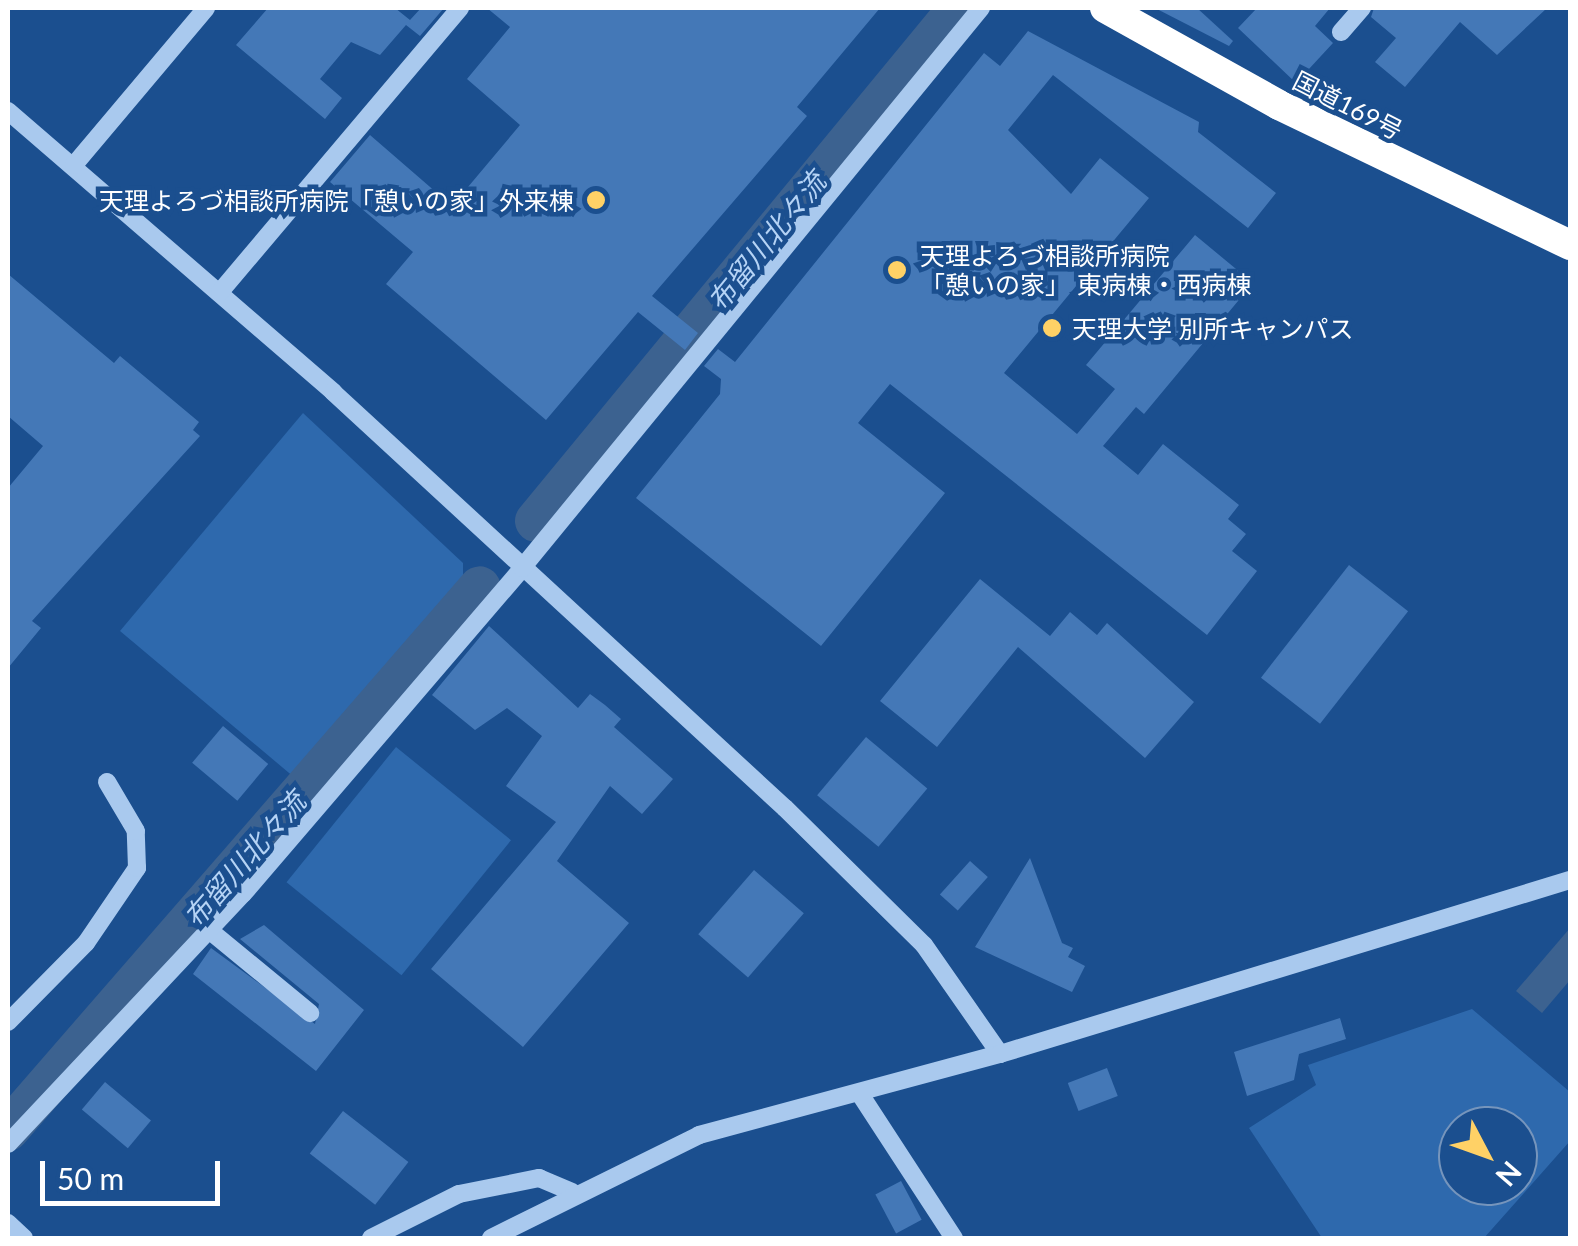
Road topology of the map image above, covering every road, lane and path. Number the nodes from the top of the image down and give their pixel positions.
1 (206, 8) edge
2 (460, 8) edge
3 (980, 8) edge
4 (1105, 8) edge
5 (1362, 8) edge
6 (1341, 32) dead end
7 (8, 111) edge
8 (74, 165) junction
9 (1570, 245) edge
10 (220, 292) junction
11 (517, 564) junction
12 (107, 782) dead end
13 (1570, 880) edge
14 (209, 930) junction
15 (310, 1013) dead end
16 (13, 1018) edge
17 (1000, 1054) junction
18 (860, 1094) junction
19 (8, 1144) edge
20 (572, 1192) junction
21 (8, 1224) edge
22 (24, 1238) edge
23 (371, 1238) edge
24 (491, 1238) edge
25 (954, 1238) edge

1 - 8 street
2 - 10 street
3 - 11 street
4 - 9 highway, 国道169号
5 - 6 street
7 - 8 street
8 - 10 street
10 - 11 street
11 - 14 street
11 - 17 street
12 - 16 street
13 - 17 street
14 - 15 street
14 - 19 street
17 - 18 street
18 - 20 street
18 - 25 street
20 - 23 street
20 - 24 street
21 - 22 street

